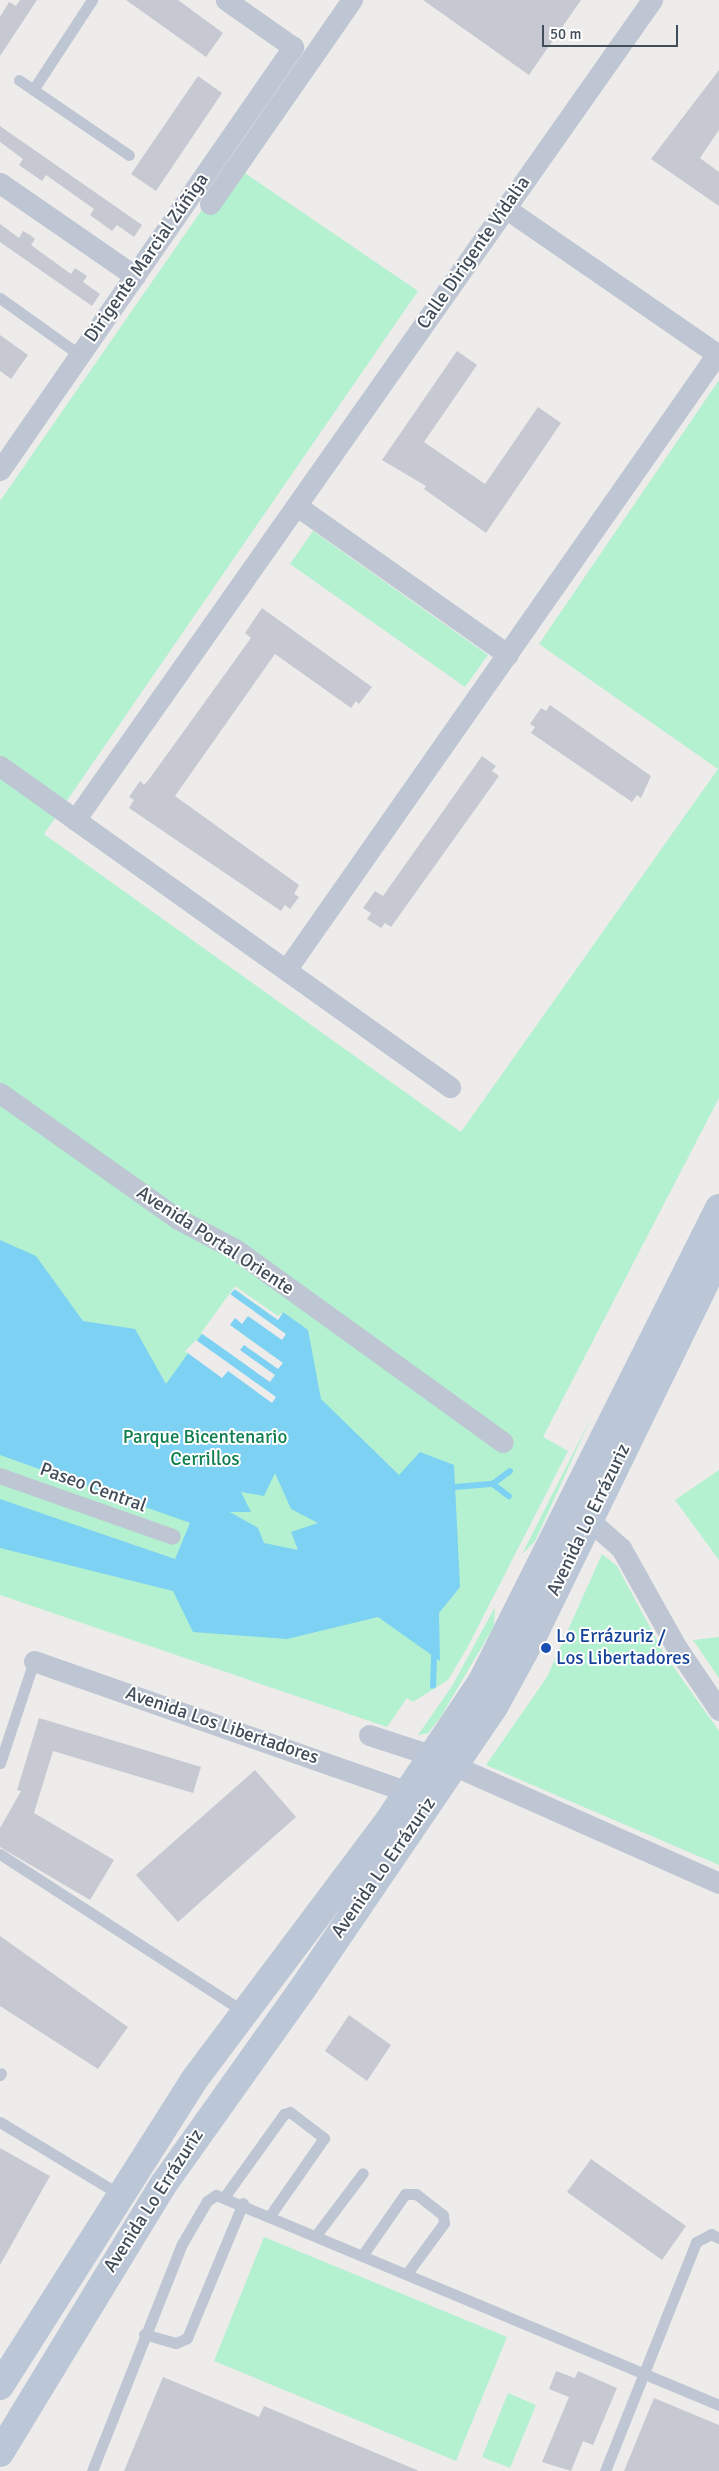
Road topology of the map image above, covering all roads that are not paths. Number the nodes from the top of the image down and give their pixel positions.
1 (92, 0) edge
2 (226, 0) edge
3 (352, 0) edge
4 (652, 0) edge
5 (19, 80) dead end
6 (33, 90) junction
7 (129, 155) dead end
8 (0, 183) edge
9 (210, 204) dead end
10 (506, 208) junction
11 (135, 276) junction
12 (0, 298) edge
13 (80, 355) junction
14 (0, 470) edge
15 (297, 506) junction
16 (508, 655) junction
17 (0, 766) edge
18 (75, 820) junction
19 (286, 970) junction
20 (450, 1087) dead end
21 (0, 1093) edge
22 (719, 1208) edge
23 (719, 1254) edge
24 (503, 1442) dead end
25 (0, 1476) edge
26 (589, 1520) junction
27 (173, 1537) dead end
28 (34, 1661) joint
29 (719, 1710) edge
30 (369, 1735) dead end
31 (445, 1761) junction
32 (0, 1763) edge
33 (410, 1792) junction
34 (0, 1854) edge
35 (719, 1882) edge
36 (246, 2013) junction
37 (0, 2122) edge
38 (363, 2173) dead end
39 (119, 2194) junction
40 (225, 2196) junction
41 (243, 2203) junction
42 (271, 2214) junction
43 (317, 2234) junction
44 (719, 2238) edge
45 (364, 2253) junction
46 (408, 2272) junction
47 (144, 2334) junction
48 (645, 2375) junction
49 (0, 2386) edge
50 (719, 2405) edge
51 (0, 2453) edge
52 (92, 2471) edge
53 (605, 2471) edge

1 - 6 lane
2 - 11 street, Dirigente Marcial Zúñiga
3 - 9 street
4 - 10 street, Calle Dirigente Vidalia
5 - 6 lane
6 - 7 lane
8 - 11 street
10 - 15 street, Calle Dirigente Vidalia
10 - 16 street
11 - 13 street, Dirigente Marcial Zúñiga
12 - 13 lane
13 - 14 street, Dirigente Marcial Zúñiga
15 - 16 street
15 - 18 street, Calle Dirigente Vidalia
16 - 19 street
17 - 18 street
18 - 19 street
19 - 20 street
21 - 24 street, Avenida Portal Oriente
22 - 31 main road, Avenida Lo Errázuriz
23 - 26 main road, Avenida Lo Errázuriz
25 - 27 street, Paseo Central
26 - 29 street
26 - 31 main road, Avenida Lo Errázuriz
28 - 32 lane
28 - 33 street, Avenida Los Libertadores
30 - 31 street
31 - 33 main road, Avenida Lo Errázuriz
31 - 35 street
31 - 51 main road, Avenida Lo Errázuriz
33 - 36 main road, Avenida Lo Errázuriz
34 - 36 lane
36 - 39 main road, Avenida Lo Errázuriz
37 - 39 lane
38 - 43 lane
39 - 49 main road, Avenida Lo Errázuriz
40 - 41 lane
40 - 42 lane
40 - 47 lane
41 - 42 lane
41 - 47 lane
42 - 43 lane
43 - 45 lane
44 - 48 lane
45 - 46 lane
45 - 46 lane
46 - 48 lane
47 - 52 lane
48 - 50 lane
48 - 53 lane

